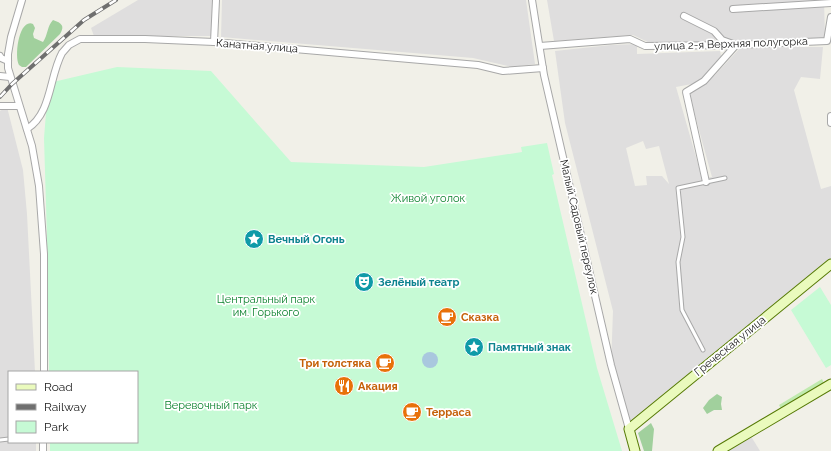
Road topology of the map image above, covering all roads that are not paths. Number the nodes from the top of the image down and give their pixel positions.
1 (22, 0) edge
2 (216, 0) edge
3 (532, 0) edge
4 (831, 3) edge
5 (733, 9) dead end
6 (684, 16) dead end
7 (831, 17) edge
8 (214, 42) junction
9 (736, 45) junction
10 (540, 46) junction
11 (0, 56) edge
12 (8, 61) junction
13 (543, 68) junction
14 (0, 76) edge
15 (10, 77) junction
16 (0, 106) edge
17 (19, 106) junction
18 (831, 116) edge
19 (831, 123) edge
20 (27, 129) junction
21 (725, 178) dead end
22 (706, 182) junction
23 (831, 264) edge
24 (703, 350) dead end
25 (44, 371) edge
26 (831, 384) edge
27 (629, 429) junction
28 (635, 451) edge
29 (718, 451) edge

1 - 12 street
2 - 8 street
3 - 10 street, Малый Садовый переулок
4 - 5 street
6 - 9 street
7 - 9 street, улица 2-я Верхняя полугорка
8 - 13 street, Канатная улица
8 - 20 street, Канатная улица
9 - 10 street, улица 2-я Верхняя полугорка
9 - 22 street
10 - 13 street, Малый Садовый переулок
11 - 12 street
12 - 15 street
13 - 27 street, Малый Садовый переулок
14 - 15 street
15 - 17 street
16 - 17 street
17 - 20 street
18 - 19 street
20 - 25 street
21 - 22 lane
22 - 24 lane
23 - 27 main road, Греческая улица
26 - 29 main road
27 - 28 main road, Малый Садовый переулок

